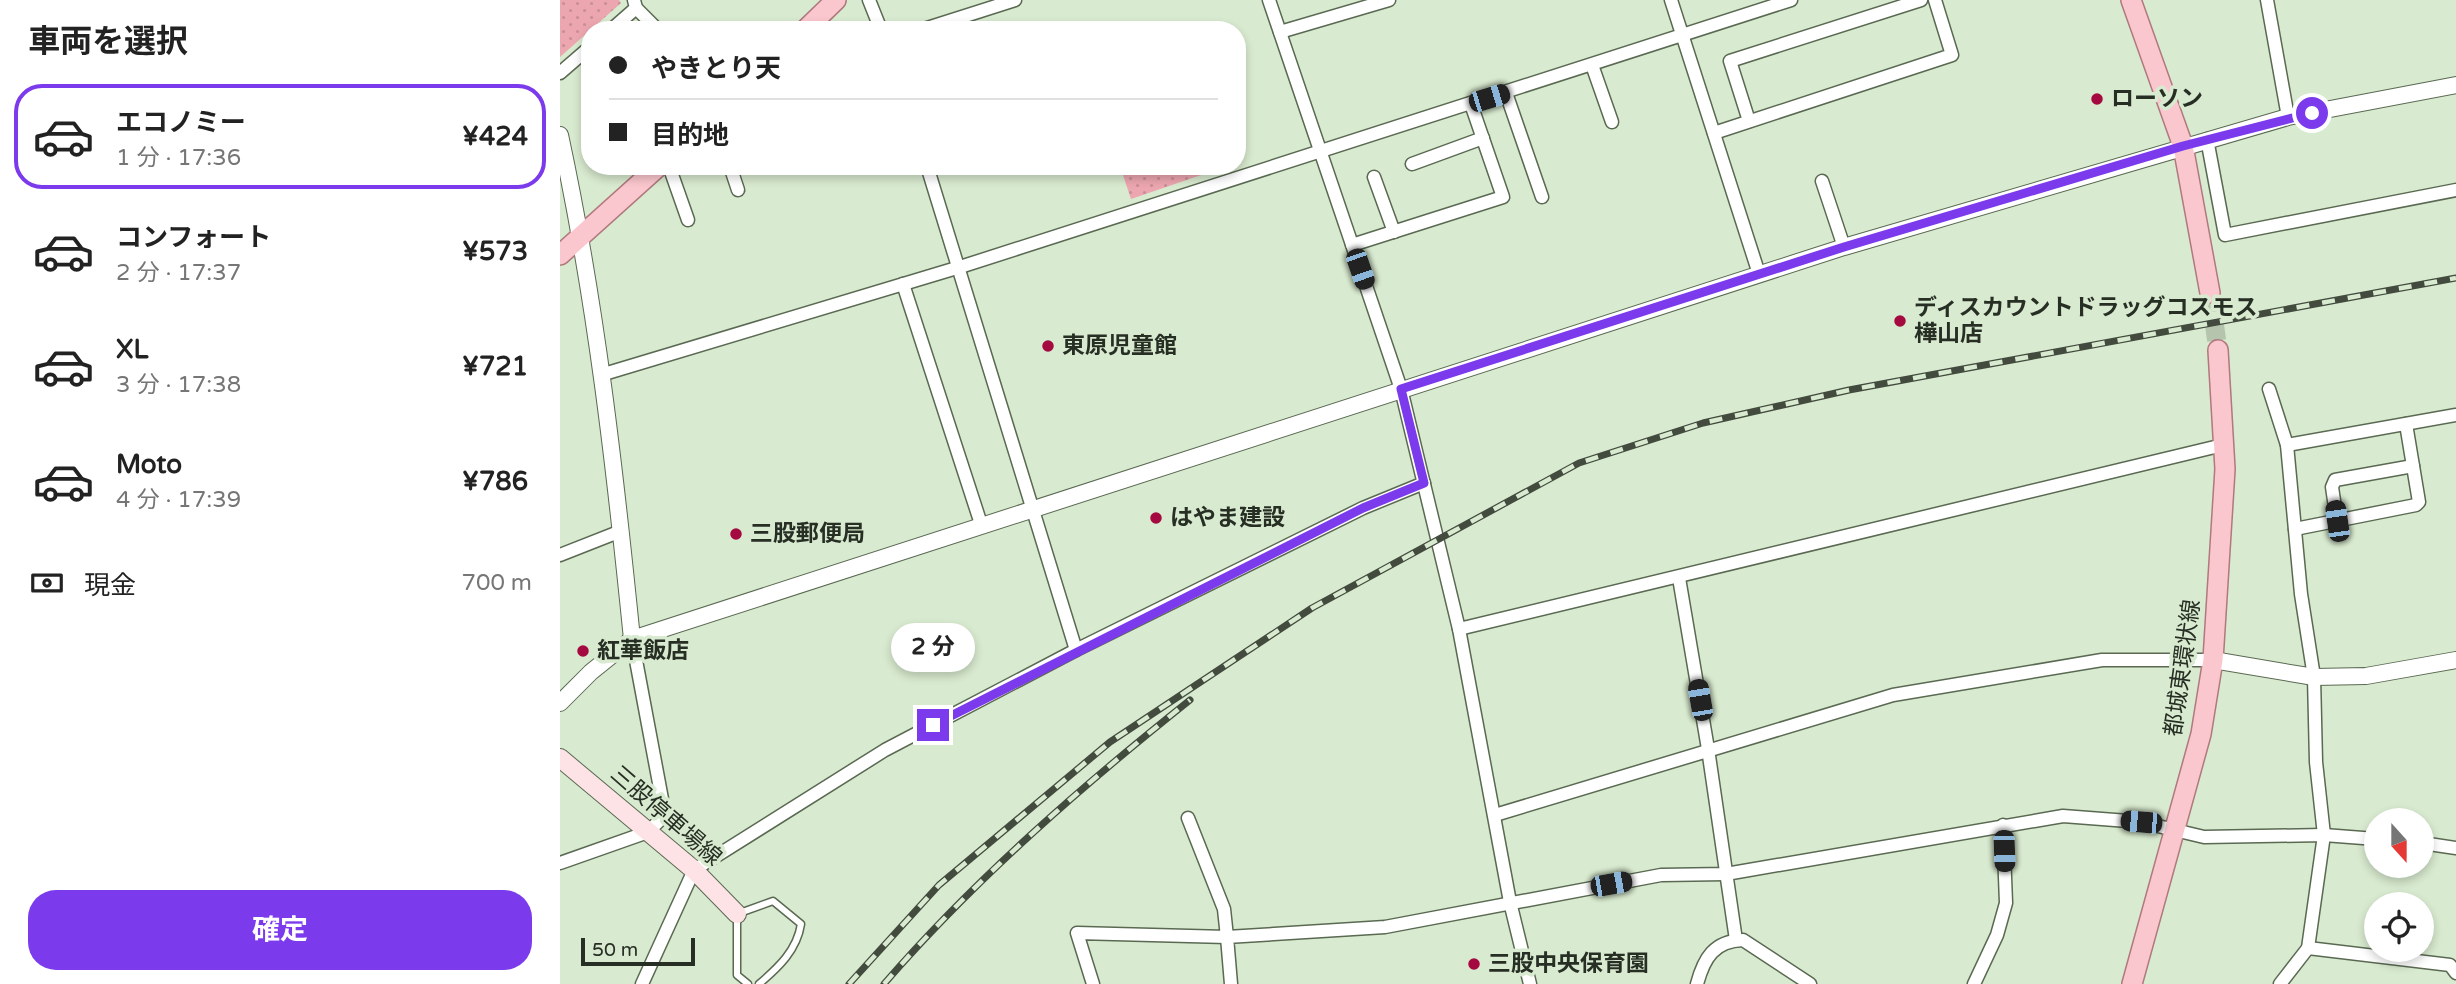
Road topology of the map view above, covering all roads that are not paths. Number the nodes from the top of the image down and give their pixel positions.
1 (836, 0) edge
2 (869, 0) edge
3 (1015, 0) edge
4 (1269, 0) edge
5 (1388, 0) edge
6 (1671, 0) edge
7 (1791, 0) edge
8 (1921, 0) edge
9 (1935, 0) edge
10 (2131, 0) edge
11 (2267, 0) edge
12 (635, 4) edge
13 (619, 21) edge
14 (650, 21) edge
15 (814, 21) edge
16 (877, 21) edge
17 (949, 21) edge
18 (1280, 33) junction
19 (1683, 36) junction
20 (581, 55) edge
21 (1592, 65) junction
22 (560, 73) edge
23 (2456, 85) edge
24 (1506, 93) junction
25 (1471, 104) junction
26 (2288, 117) junction
27 (1612, 121) dead end
28 (1749, 121) junction
29 (1714, 133) junction
30 (560, 135) edge
31 (1483, 138) junction
32 (2207, 139) junction
33 (2183, 146) junction
34 (1321, 152) junction
35 (1412, 164) dead end
36 (649, 175) edge
37 (672, 175) edge
38 (733, 175) edge
39 (930, 175) edge
40 (1374, 177) dead end
41 (1822, 181) dead end
42 (738, 190) dead end
43 (2456, 190) edge
44 (1542, 197) dead end
45 (688, 220) dead end
46 (1394, 232) junction
47 (582, 237) junction
48 (1352, 245) junction
49 (1844, 247) junction
50 (560, 255) edge
51 (960, 267) junction
52 (1759, 274) junction
53 (903, 284) junction
54 (2210, 293) tunnel mouth
55 (2218, 350) tunnel mouth
56 (604, 374) junction
57 (1401, 389) junction
58 (2269, 389) dead end
59 (2456, 415) edge
60 (2406, 424) junction
61 (2223, 445) junction
62 (2287, 445) junction
63 (2413, 467) junction
64 (1424, 483) junction
65 (1030, 508) junction
66 (2337, 521) junction
67 (981, 524) junction
68 (2295, 529) junction
69 (621, 531) junction
70 (560, 555) edge
71 (1679, 578) junction
72 (1460, 628) junction
73 (632, 639) junction
74 (1076, 650) junction
75 (2213, 660) junction
76 (2456, 660) edge
77 (2314, 677) junction
78 (560, 703) edge
79 (1708, 749) junction
80 (560, 758) edge
81 (1495, 815) junction
82 (1188, 818) dead end
83 (2003, 825) junction
84 (2175, 831) junction
85 (648, 832) junction
86 (2324, 835) junction
87 (2364, 838) edge
88 (2434, 844) edge
89 (2455, 846) edge
90 (560, 863) edge
91 (694, 870) junction
92 (1726, 874) junction
93 (1510, 902) junction
94 (737, 914) junction
95 (1227, 937) junction
96 (1736, 940) junction
97 (2308, 948) junction
98 (2456, 973) edge
99 (642, 984) edge
100 (748, 984) edge
101 (759, 984) edge
102 (1093, 984) edge
103 (1231, 984) edge
104 (1530, 984) edge
105 (1697, 984) edge
106 (1810, 984) edge
107 (1974, 984) edge
108 (2132, 984) edge
109 (2280, 984) edge

1 - 15 main road
2 - 16 street
3 - 17 street
4 - 18 street
5 - 18 street
6 - 19 street
7 - 19 street
8 - 28 street
9 - 28 street
10 - 33 main road
11 - 26 street
12 - 13 street
12 - 14 street
18 - 34 street
19 - 21 street
19 - 29 street
20 - 22 street
21 - 24 street
21 - 27 street
23 - 26 street
24 - 25 street
24 - 44 street
25 - 31 street
25 - 34 street
26 - 32 street
28 - 29 street
29 - 52 street
30 - 47 street
31 - 35 street
31 - 46 street
32 - 33 street
32 - 43 street
33 - 49 street
33 - 54 main road
34 - 48 street
34 - 51 street
36 - 47 main road
37 - 45 street
38 - 42 street
39 - 51 street
40 - 46 street
41 - 49 street
46 - 48 street
47 - 50 main road
47 - 56 street
48 - 57 street
49 - 52 street
51 - 53 street
51 - 65 street
52 - 57 street
53 - 56 street
53 - 67 street
55 - 61 main road, 都城東環状線
56 - 69 street
57 - 64 street
57 - 65 street
58 - 62 street
59 - 60 street
60 - 62 street
60 - 63 street
61 - 71 street
61 - 75 main road, 都城東環状線
62 - 68 street
63 - 66 street
63 - 66 street
64 - 72 street
64 - 74 street
65 - 67 street
65 - 74 street
66 - 68 street
67 - 73 street
68 - 77 street
69 - 70 street
69 - 73 street
71 - 72 street
71 - 79 street
72 - 81 street
73 - 78 street
73 - 85 street
74 - 91 street
75 - 77 street
75 - 79 street
75 - 84 main road, 都城東環状線
76 - 77 street
77 - 86 street
79 - 81 street
79 - 92 street
80 - 85 main road, 三股停車場線
81 - 93 street
82 - 95 street
83 - 84 street
83 - 92 street
83 - 107 street
84 - 86 street
84 - 108 main road, 都城東環状線
85 - 90 street
85 - 91 main road, 三股停車場線
86 - 87 street
86 - 97 street
88 - 89 street
91 - 94 main road, 三股停車場線
91 - 99 street
92 - 93 street
92 - 96 street
93 - 95 street
93 - 104 street
94 - 100 lane
94 - 101 lane
95 - 102 street
95 - 103 street
96 - 105 street
96 - 106 street
97 - 98 street
97 - 109 street

